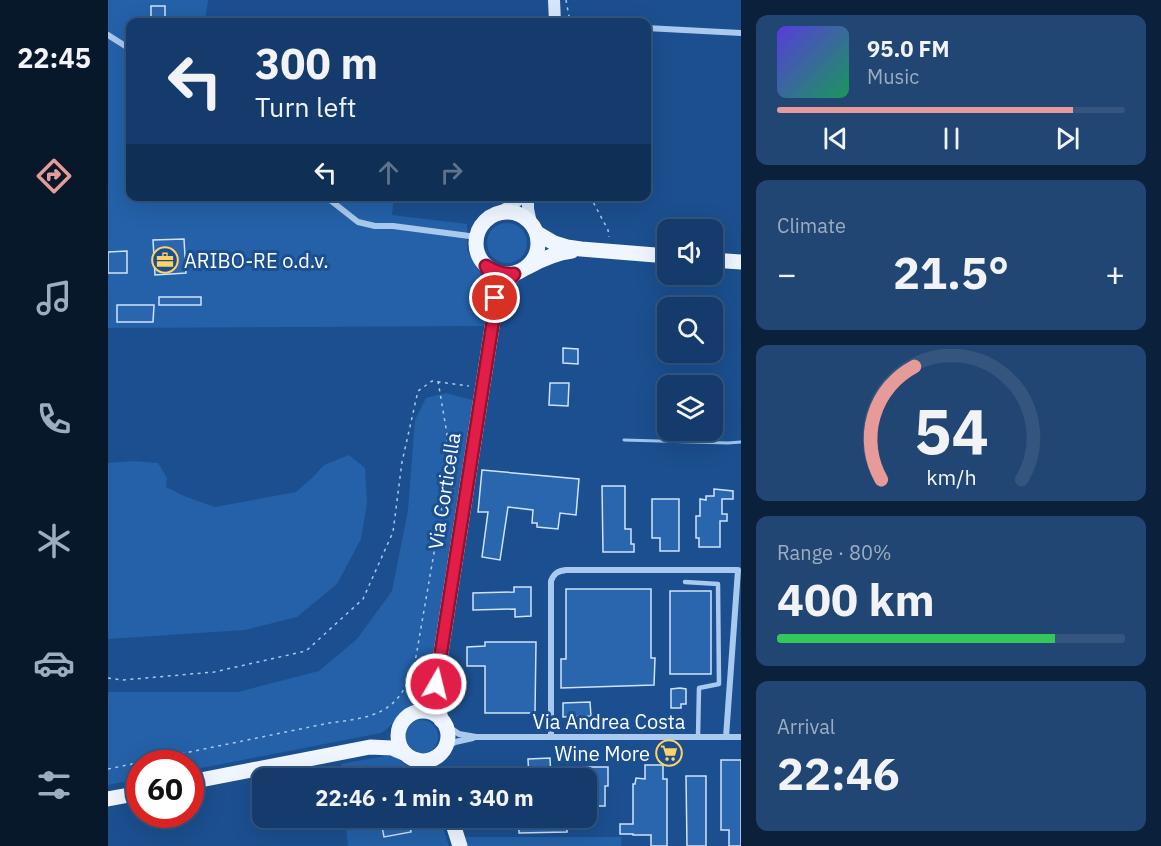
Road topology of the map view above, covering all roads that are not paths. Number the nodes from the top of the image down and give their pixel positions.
1 (554, 0) edge
2 (555, 18) edge
3 (651, 28) edge
4 (741, 33) edge
5 (108, 35) edge
6 (126, 46) edge
7 (331, 201) edge
8 (517, 201) edge
9 (528, 201) edge
10 (496, 214) junction
11 (534, 228) junction
12 (477, 237) junction
13 (581, 249) junction
14 (657, 255) edge
15 (723, 261) edge
16 (741, 262) edge
17 (486, 266) junction
18 (520, 270) junction
19 (495, 308) junction
20 (685, 582) dead end
21 (738, 624) edge
22 (436, 684) junction
23 (414, 713) junction
24 (442, 722) junction
25 (399, 728) junction
26 (476, 737) junction
27 (551, 737) junction
28 (698, 737) junction
29 (726, 737) junction
30 (741, 737) edge
31 (370, 747) junction
32 (442, 751) junction
33 (411, 757) junction
34 (428, 768) edge
35 (439, 768) edge
36 (204, 779) edge
37 (126, 796) edge
38 (108, 799) edge
39 (454, 828) edge
40 (460, 846) edge

1 - 2 street
3 - 4 street
5 - 6 street
7 - 12 street
8 - 10 street
9 - 11 street
10 - 11 main road
10 - 12 main road
11 - 13 main road
11 - 18 main road
12 - 17 main road
13 - 14 main road
13 - 18 main road
15 - 16 main road
17 - 18 main road
17 - 19 main road
18 - 19 main road, Via Corticella
19 - 22 main road, Via Corticella
20 - 28 lane
21 - 27 street
21 - 29 street
22 - 23 main road
22 - 24 main road, Via Corticella
23 - 24 main road
23 - 25 main road
24 - 26 street, Via Andrea Costa
24 - 32 main road
25 - 31 main road
25 - 33 main road
26 - 27 street, Via Andrea Costa
26 - 32 street, Via Andrea Costa
27 - 28 street, Via Andrea Costa
28 - 29 street, Via Andrea Costa
29 - 30 street, Via Andrea Costa
31 - 33 main road
31 - 36 main road
32 - 33 main road
32 - 35 main road
33 - 34 main road
37 - 38 main road
39 - 40 main road

